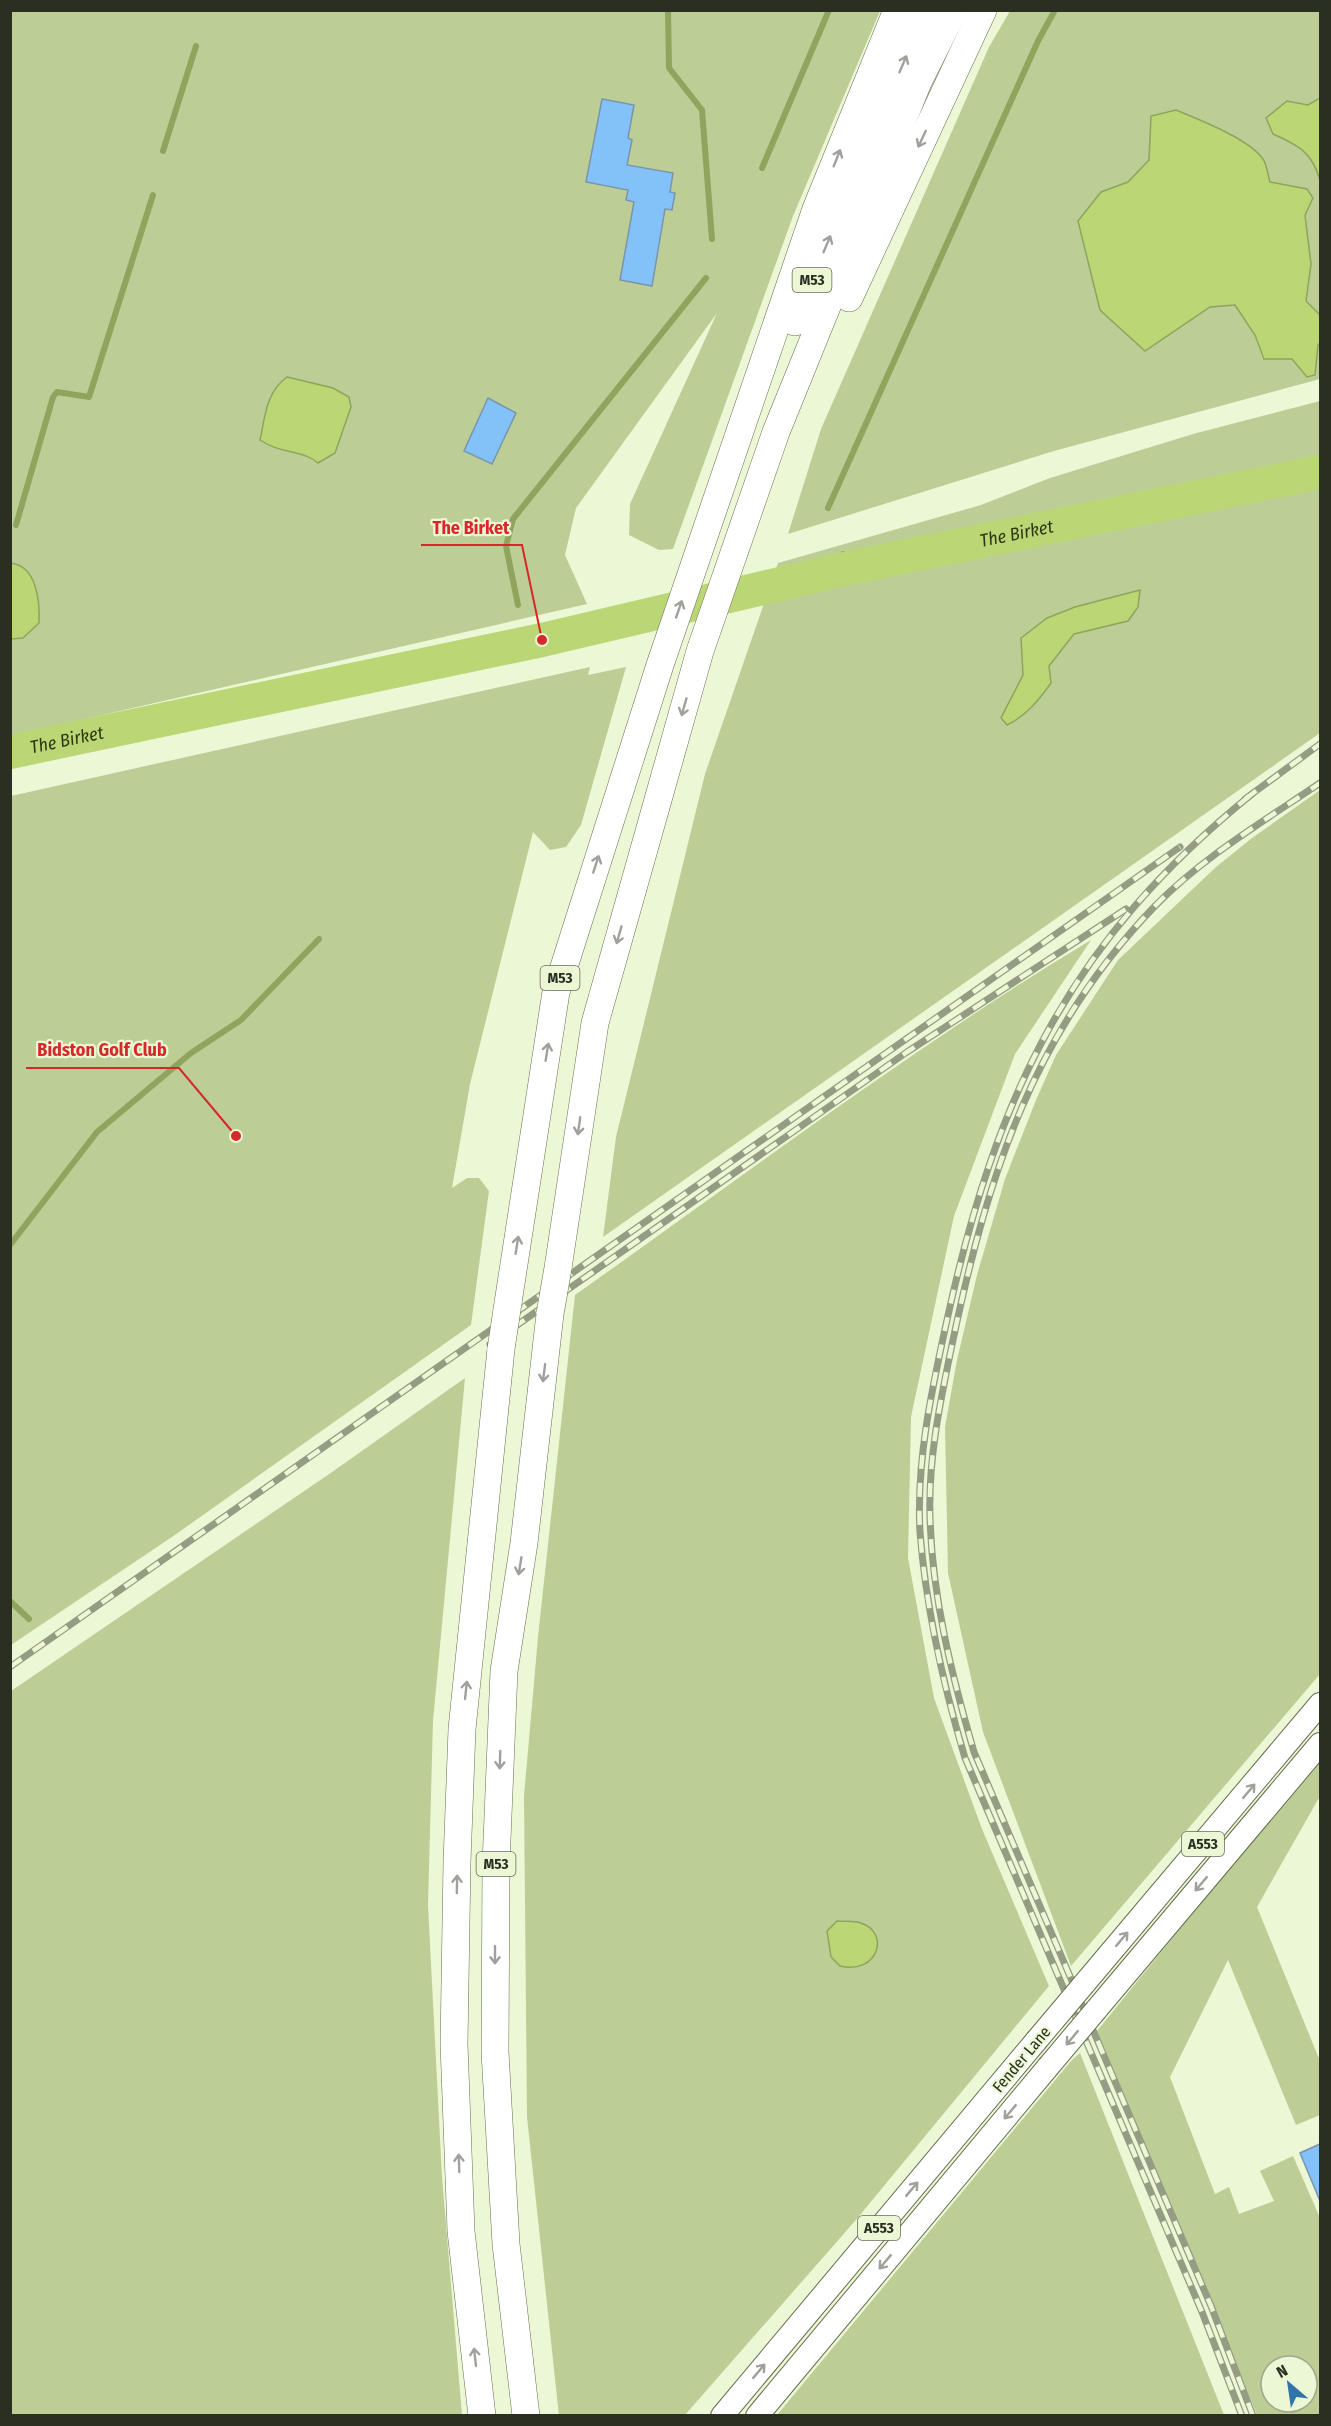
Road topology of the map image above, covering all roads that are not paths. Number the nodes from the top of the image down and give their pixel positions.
1 (897, 10) edge
2 (925, 10) edge
3 (954, 10) edge
4 (983, 10) edge
5 (739, 536) junction
6 (700, 550) junction
7 (1320, 1704) edge
8 (1320, 1744) edge
9 (482, 2415) edge
10 (526, 2415) edge
11 (722, 2415) edge
12 (757, 2415) edge

6 -> 1 highway
6 -> 2 highway, M53
3 - 5 highway, M53
4 -> 5 highway
5 -> 10 highway, M53, bridge
9 -> 6 highway, M53, bridge
11 -> 7 main road, Fender Lane / A553, bridge
8 -> 12 main road, Fender Lane / A553, bridge

